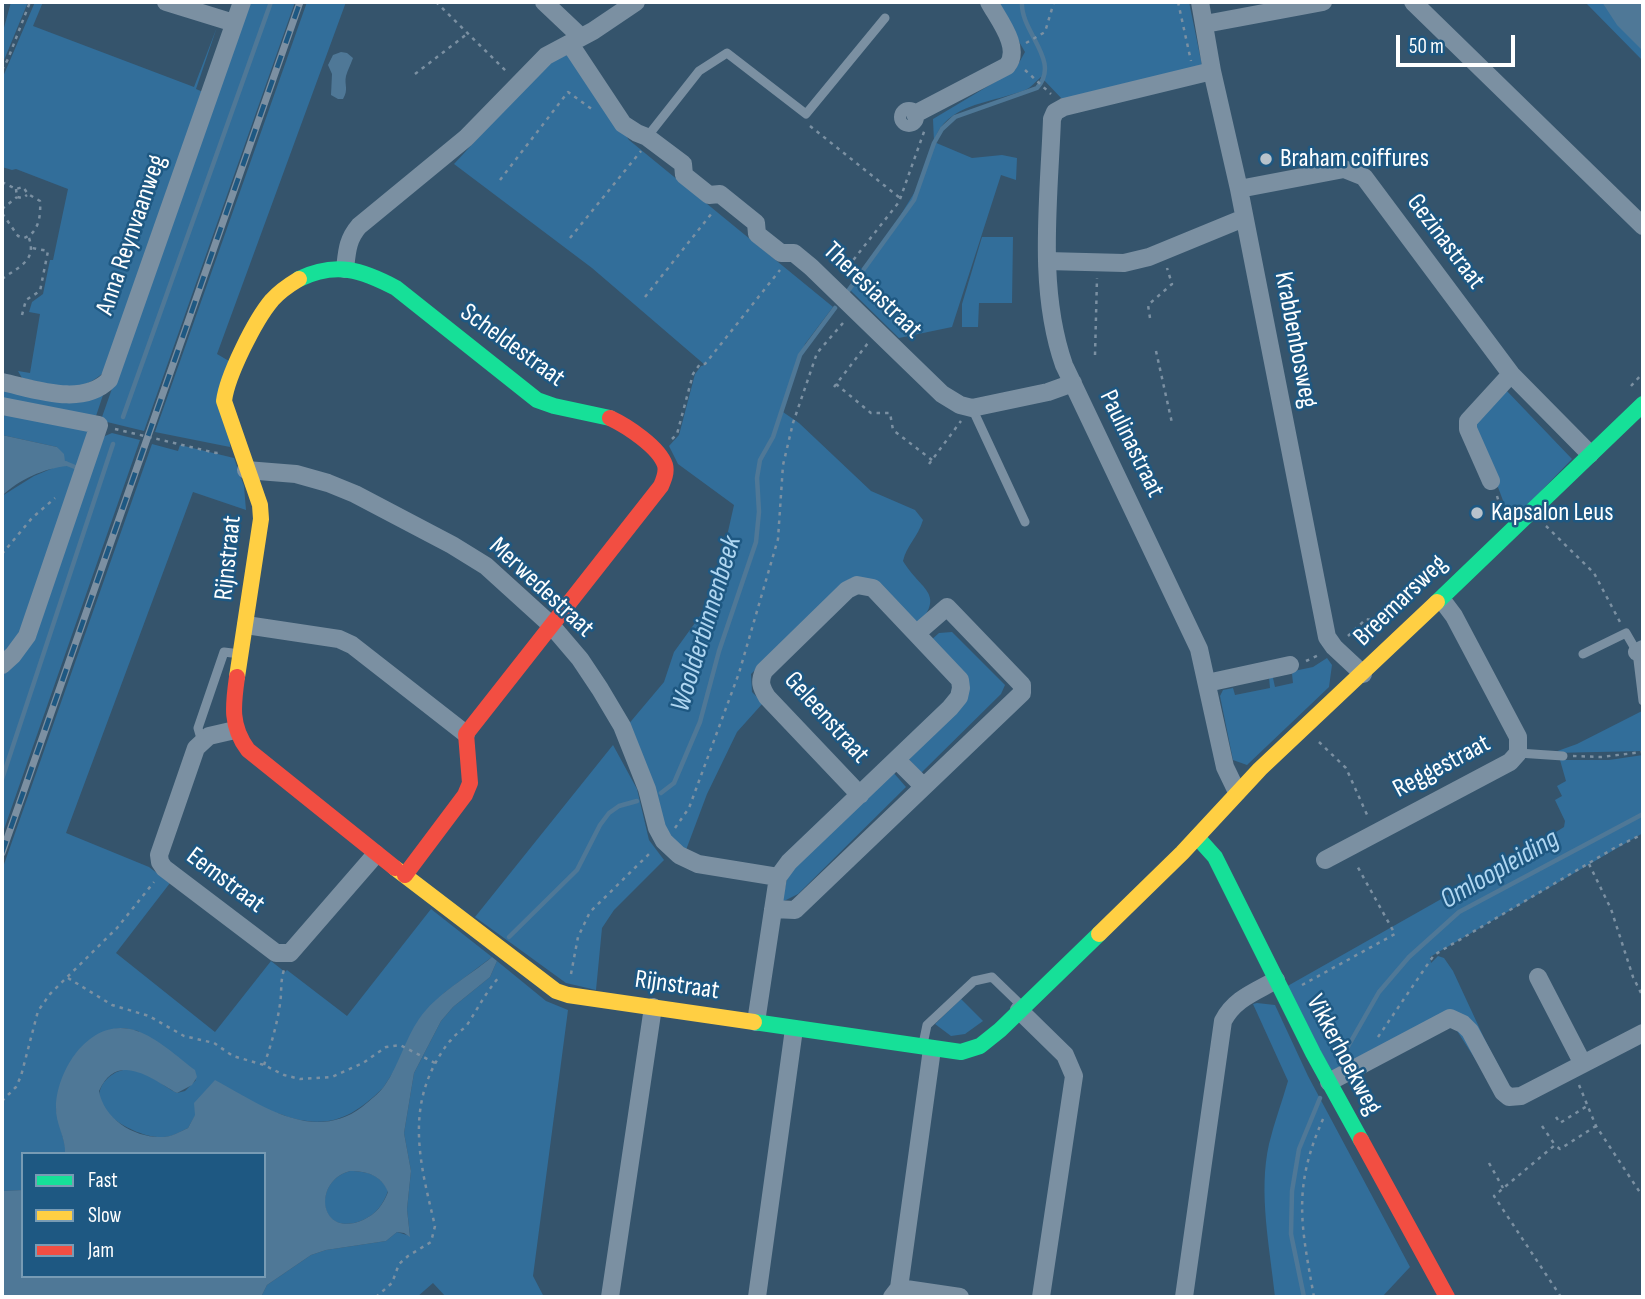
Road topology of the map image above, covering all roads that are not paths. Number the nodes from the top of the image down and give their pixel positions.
1 (166, 2) edge
2 (242, 2) edge
3 (544, 2) edge
4 (636, 2) edge
5 (989, 2) edge
6 (1200, 2) edge
7 (1323, 2) edge
8 (1413, 2) edge
9 (886, 18) dead end
10 (234, 23) junction
11 (1205, 24) junction
12 (575, 41) junction
13 (1212, 71) junction
14 (915, 114) dead end
15 (645, 142) junction
16 (1239, 189) junction
17 (1244, 218) junction
18 (1643, 226) edge
19 (1047, 261) junction
20 (345, 270) junction
21 (1511, 374) junction
22 (2, 382) edge
23 (1073, 383) junction
24 (1643, 404) edge
25 (2, 406) edge
26 (972, 408) junction
27 (1590, 454) junction
28 (246, 470) junction
29 (1491, 481) road end
30 (1025, 522) dead end
31 (1442, 600) junction
32 (246, 625) junction
33 (551, 625) junction
34 (917, 633) junction
35 (1640, 651) edge
36 (242, 654) junction
37 (1583, 654) dead end
38 (2, 665) edge
39 (1290, 665) road end
40 (1363, 674) junction
41 (1207, 683) junction
42 (1643, 701) edge
43 (235, 730) junction
44 (466, 734) junction
45 (202, 742) junction
46 (1518, 753) junction
47 (1563, 756) road end
48 (897, 760) junction
49 (923, 786) junction
50 (1237, 792) junction
51 (860, 795) junction
52 (1197, 836) junction
53 (376, 854) junction
54 (1325, 860) dead end
55 (405, 875) junction
56 (778, 877) junction
57 (773, 909) junction
58 (1538, 977) dead end
59 (1280, 988) junction
60 (653, 1007) junction
61 (1021, 1009) junction
62 (756, 1022) junction
63 (794, 1029) junction
64 (1643, 1033) edge
65 (927, 1048) junction
66 (1583, 1064) junction
67 (1333, 1089) junction
68 (896, 1293) edge
69 (610, 1297) edge
70 (757, 1297) edge
71 (960, 1297) edge
72 (1041, 1297) edge
73 (1184, 1297) edge
74 (1447, 1297) edge

1 - 10 street
2 - 10 street, Anna Reynvaanweg
3 - 12 street, Theresiastraat
4 - 12 street
5 - 14 street
6 - 11 street, Krabbenbosweg
7 - 11 street
8 - 18 street
9 - 15 lane
10 - 22 street, Anna Reynvaanweg
11 - 13 street, Krabbenbosweg
12 - 15 street, Theresiastraat
12 - 20 street
13 - 16 street, Krabbenbosweg
13 - 19 street, Paulinastraat
15 - 26 street, Theresiastraat
16 - 17 street, Krabbenbosweg
16 - 21 street, Gezinastraat
17 - 19 street
17 - 40 street, Krabbenbosweg
19 - 23 street, Paulinastraat
20 - 28 street, Scheldestraat
20 - 33 street, Scheldestraat
21 - 27 street, Gezinastraat
21 - 29 street
23 - 26 street
23 - 41 street, Paulinastraat
24 - 27 street, Breemarsweg
25 - 38 street
26 - 30 lane
27 - 31 street, Breemarsweg
28 - 32 street, Rijnstraat
28 - 33 street, Merwedestraat
31 - 40 street, Breemarsweg
31 - 46 street, Reggestraat
32 - 36 street, Rijnstraat
32 - 44 street
33 - 44 street
33 - 56 street, Merwedestraat
34 - 48 street, Geleenstraat
34 - 49 street
34 - 51 street, Geleenstraat
35 - 37 lane
35 - 42 lane
36 - 43 street, Rijnstraat
36 - 45 lane
39 - 41 street
40 - 50 street, Breemarsweg
41 - 50 street, Paulinastraat
43 - 45 street
43 - 53 street, Rijnstraat
44 - 55 street
45 - 53 street, Eemstraat
46 - 47 lane
46 - 54 street, Reggestraat
48 - 49 street, Geleenstraat
48 - 51 street, Geleenstraat
49 - 57 street
50 - 52 street, Breemarsweg
51 - 56 street, Geleenstraat
52 - 59 street, Vikkerhoekweg
52 - 61 street, Rijnstraat
53 - 55 street, Rijnstraat
55 - 60 street, Rijnstraat
56 - 57 street
57 - 62 street
58 - 66 street
59 - 67 street, Vikkerhoekweg
59 - 73 street
60 - 62 street, Rijnstraat
60 - 69 street
61 - 65 street, Rijnstraat
61 - 65 lane
61 - 72 street
62 - 63 street, Rijnstraat
63 - 65 street, Rijnstraat
63 - 70 street
64 - 66 street
65 - 68 street
66 - 67 street
67 - 74 street, Vikkerhoekweg
68 - 71 street

